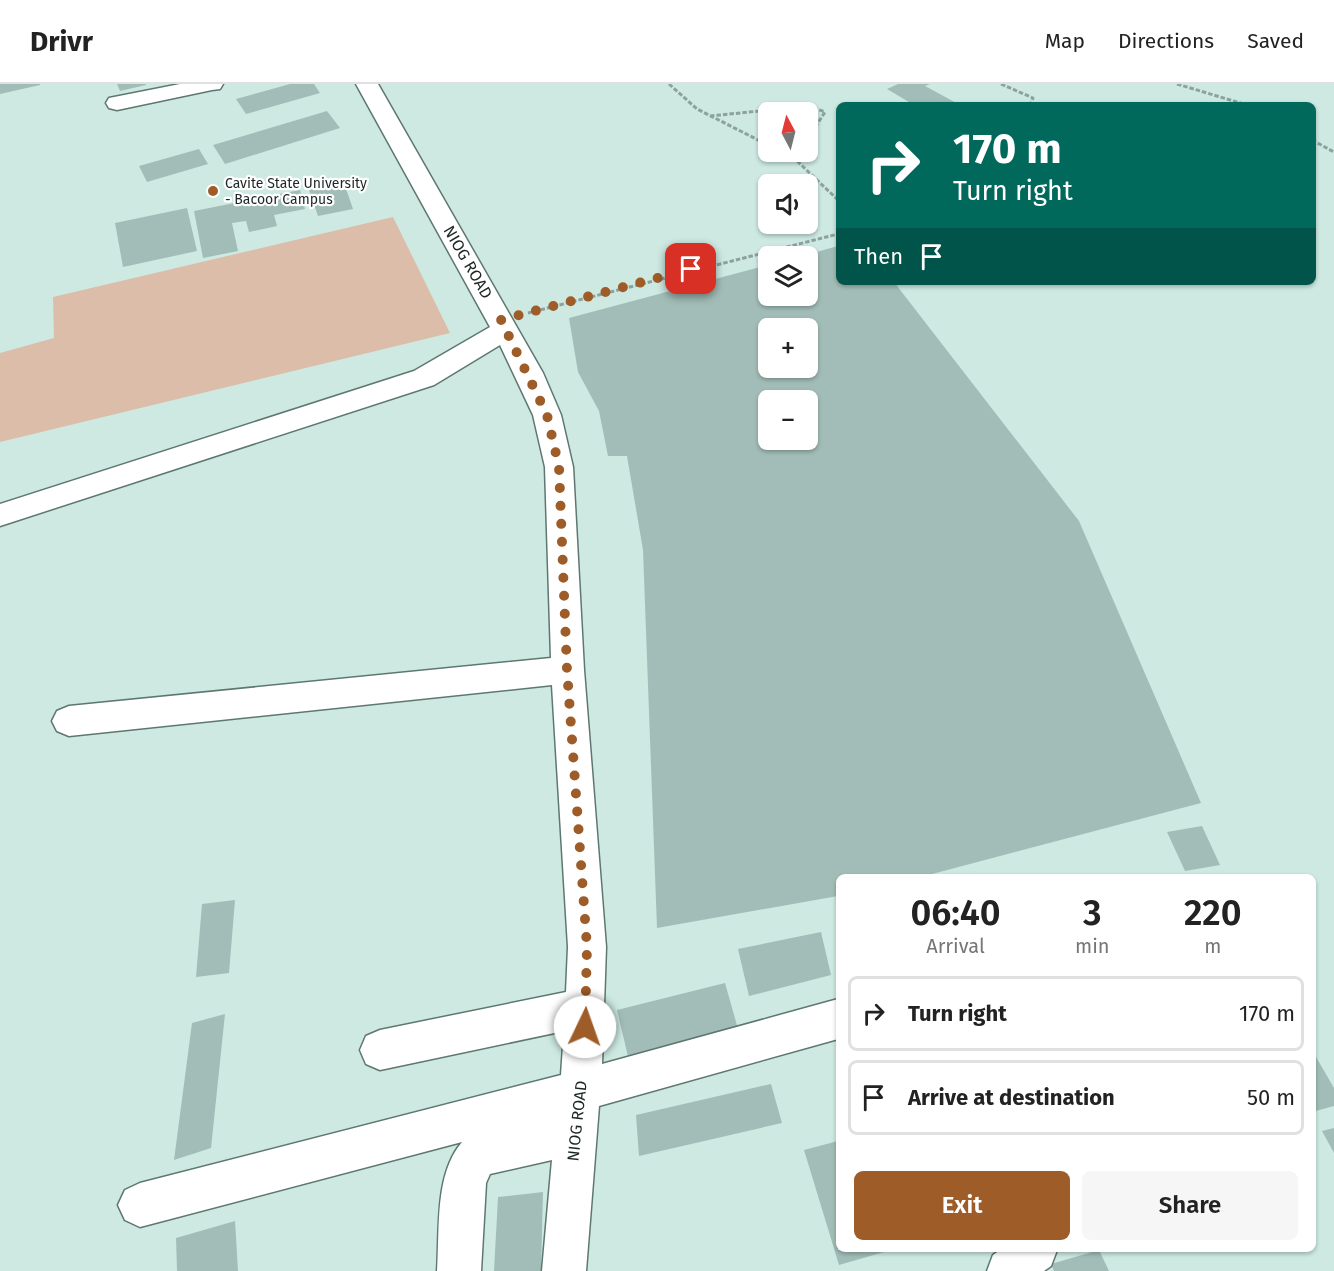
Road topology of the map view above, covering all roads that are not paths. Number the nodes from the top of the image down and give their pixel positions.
1 (212, 84) edge
2 (367, 84) edge
3 (117, 103) dead end
4 (504, 325) junction
5 (0, 515) edge
6 (567, 670) junction
7 (69, 722) dead end
8 (586, 1007) junction
9 (836, 1019) edge
10 (380, 1050) dead end
11 (580, 1091) junction
12 (575, 1134) junction
13 (140, 1205) dead end
14 (1033, 1252) edge
15 (459, 1271) edge
16 (564, 1271) edge
17 (1010, 1271) edge

1 - 3 street
2 - 4 street, NIOG ROAD
4 - 5 street
4 - 6 street, NIOG ROAD
6 - 7 street
6 - 8 street, NIOG ROAD
8 - 10 street
8 - 11 street, NIOG ROAD
9 - 11 street
11 - 12 street, NIOG ROAD
11 - 13 street
12 - 15 street
12 - 16 street, NIOG ROAD
14 - 17 street

